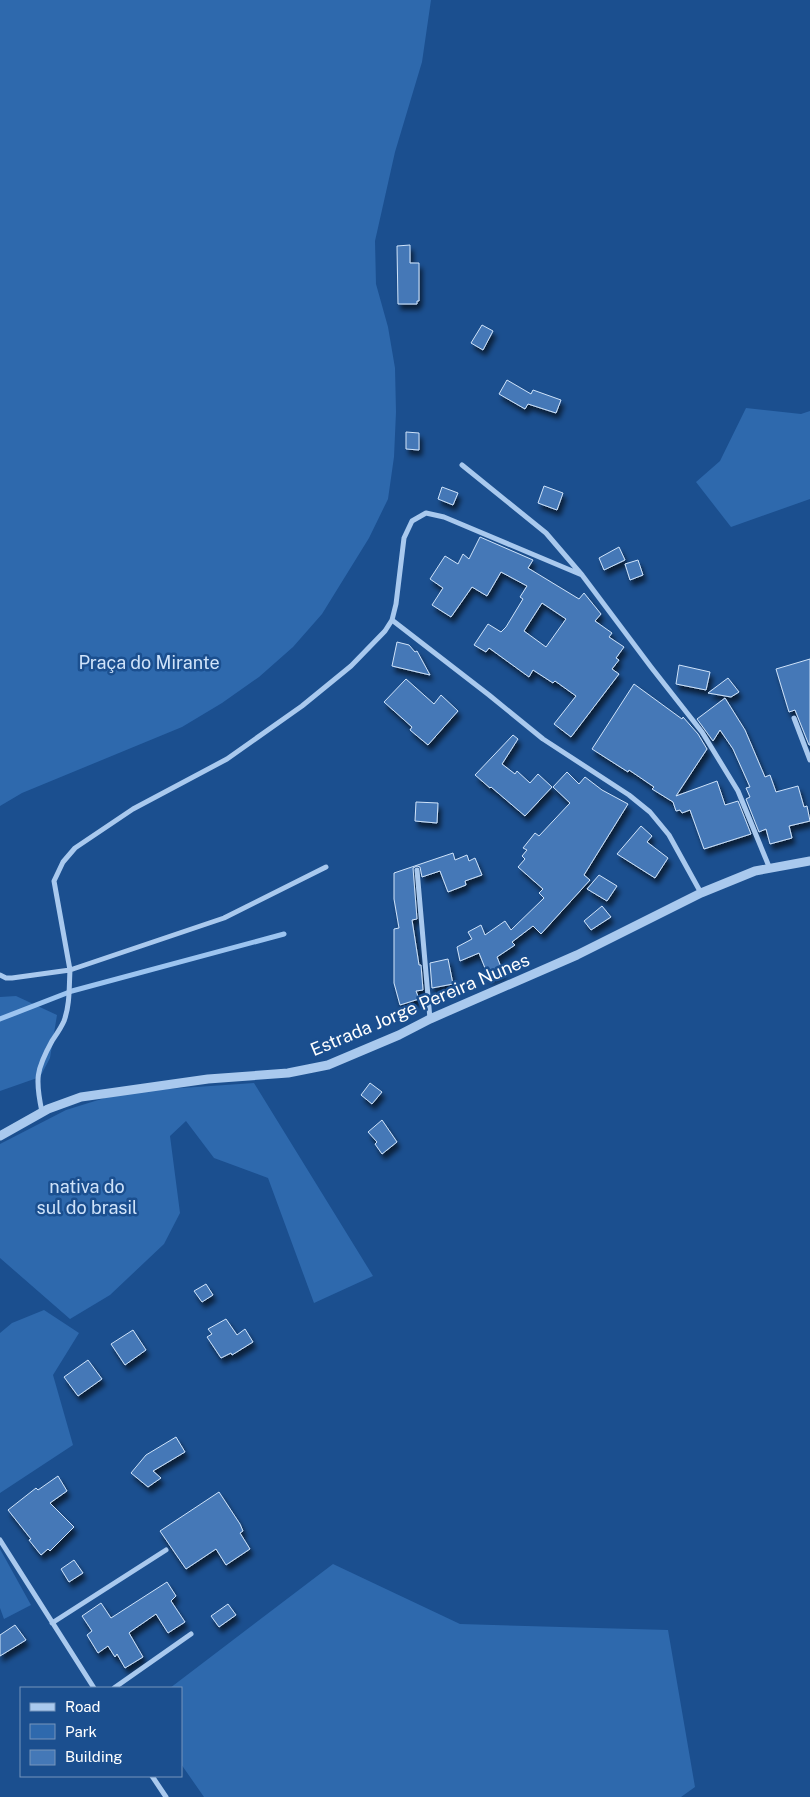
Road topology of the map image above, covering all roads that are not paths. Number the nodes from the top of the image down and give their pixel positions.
1 (462, 465) dead end
2 (582, 575) junction
3 (392, 620) junction
4 (794, 718) dead end
5 (810, 760) edge
6 (810, 861) edge
7 (326, 867) dead end
8 (770, 868) junction
9 (418, 870) dead end
10 (702, 893) junction
11 (70, 970) junction
12 (0, 974) edge
13 (430, 1019) junction
14 (42, 1112) junction
15 (0, 1136) edge
16 (0, 1540) edge
17 (166, 1550) dead end
18 (52, 1623) junction
19 (191, 1634) dead end
20 (93, 1687) edge
21 (115, 1687) edge
22 (153, 1777) edge
23 (166, 1797) edge

1 - 2 street
2 - 3 street
2 - 8 street
3 - 10 street
3 - 11 street
4 - 5 street
6 - 8 street, Estrada Jorge Pereira Nunes
7 - 11 street
8 - 10 street, Estrada Jorge Pereira Nunes
9 - 13 street
10 - 13 street, Estrada Jorge Pereira Nunes
11 - 12 street
11 - 14 street
13 - 14 street, Estrada Jorge Pereira Nunes
14 - 15 street, Estrada Jorge Pereira Nunes
16 - 18 street
17 - 18 street
18 - 20 street
19 - 21 street
22 - 23 street

